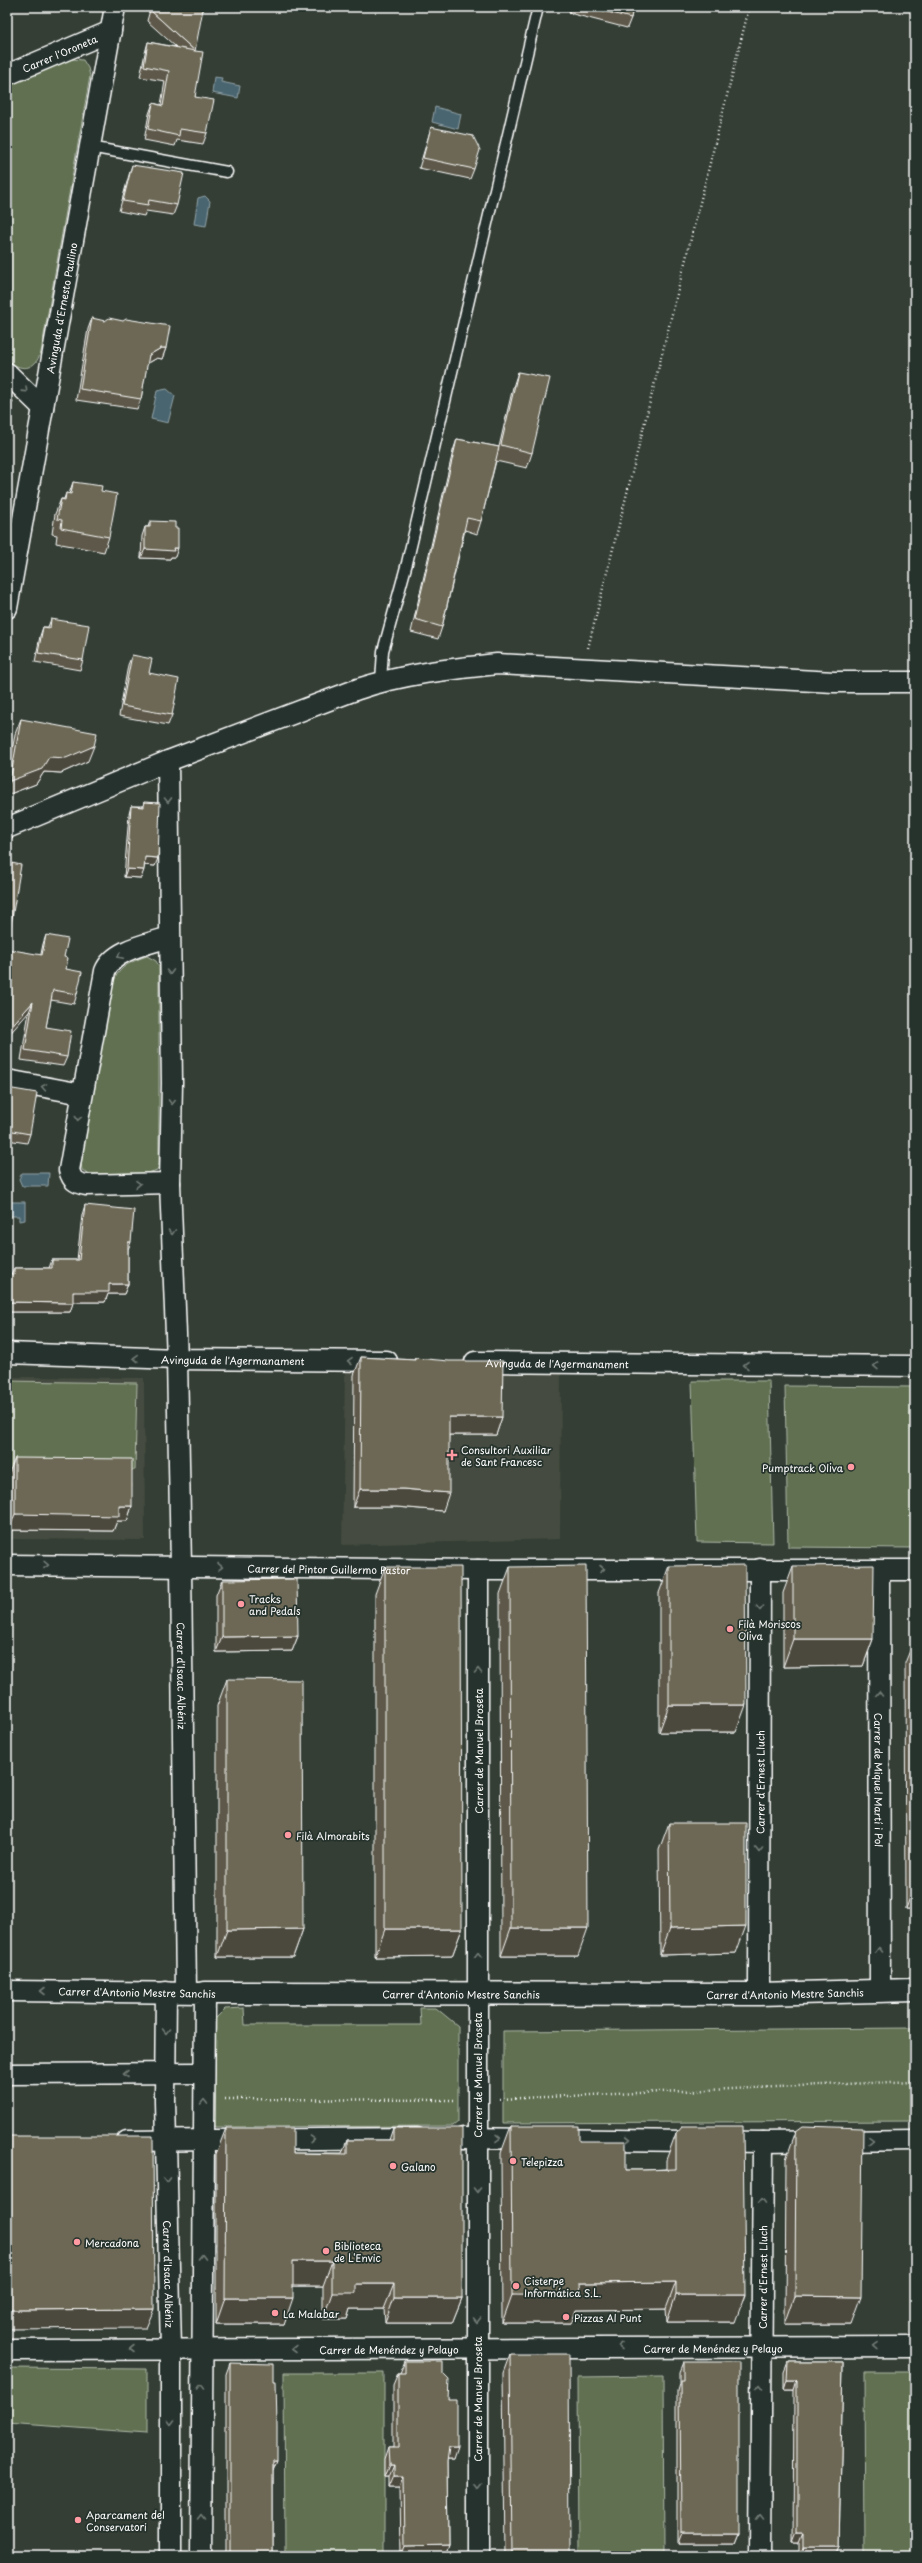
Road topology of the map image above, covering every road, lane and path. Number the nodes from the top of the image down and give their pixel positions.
1 (116, 7) edge
2 (538, 7) edge
3 (749, 8) dead end
4 (111, 31) junction
5 (7, 75) edge
6 (90, 147) junction
7 (226, 172) dead end
8 (7, 373) edge
9 (43, 408) junction
10 (7, 608) edge
11 (583, 669) junction
12 (381, 681) junction
13 (915, 682) edge
14 (168, 761) junction
15 (7, 828) edge
16 (169, 937) junction
17 (7, 1080) edge
18 (82, 1094) junction
19 (170, 1183) junction
20 (7, 1353) edge
21 (177, 1359) junction
22 (407, 1362) edge
23 (455, 1362) edge
24 (915, 1366) edge
25 (7, 1565) edge
26 (182, 1567) junction
27 (760, 1569) junction
28 (478, 1570) junction
29 (915, 1570) edge
30 (879, 1571) junction
31 (880, 1989) junction
32 (915, 1990) edge
33 (7, 1991) edge
34 (166, 1992) junction
35 (196, 1992) junction
36 (478, 1994) junction
37 (759, 1994) junction
38 (165, 2073) junction
39 (204, 2073) junction
40 (7, 2074) edge
41 (915, 2081) edge
42 (204, 2099) junction
43 (476, 2100) junction
44 (477, 2138) junction
45 (203, 2140) junction
46 (915, 2140) edge
47 (110, 2141) edge
48 (166, 2141) junction
49 (763, 2142) junction
50 (760, 2346) junction
51 (915, 2346) edge
52 (171, 2349) junction
53 (201, 2349) junction
54 (477, 2349) junction
55 (7, 2350) edge
56 (171, 2556) edge
57 (201, 2556) edge
58 (478, 2556) edge
59 (760, 2556) edge

1 - 4 street, Avinguda d'Ernesto Paulino
2 - 12 lane
3 - 11 path
4 - 5 street, Carrer l'Oroneta
4 - 6 street, Avinguda d'Ernesto Paulino
6 - 7 lane
6 - 9 street, Avinguda d'Ernesto Paulino
8 -> 9 street
9 - 10 street, Avinguda d'Ernesto Paulino
11 - 12 street
11 - 13 street
12 - 14 street
14 - 15 street
14 -> 16 street, Carrer d'Isaac Albéniz
16 -> 18 street
16 -> 19 street, Carrer d'Isaac Albéniz
18 -> 17 street
18 -> 19 street
19 -> 21 street, Carrer d'Isaac Albéniz
21 -> 20 street, Avinguda de l'Agermanament
22 -> 21 street, Avinguda de l'Agermanament
21 - 26 street, Carrer d'Isaac Albéniz
24 -> 23 street, Avinguda de l'Agermanament
25 -> 26 street, Carrer del Pintor Guillermo Pastor
26 -> 28 street, Carrer del Pintor Guillermo Pastor
26 - 35 street, Carrer d'Isaac Albéniz
28 -> 27 street, Carrer del Pintor Guillermo Pastor
27 - 30 street, Carrer del Pintor Guillermo Pastor
27 -> 37 street, Carrer d'Ernest Lluch
36 -> 28 street, Carrer de Manuel Broseta
29 - 30 street, Carrer del Pintor Guillermo Pastor
31 -> 30 street, Carrer de Miquel Martí i Pol
31 - 32 street, Carrer d'Antonio Mestre Sanchis
31 - 37 street, Carrer d'Antonio Mestre Sanchis
34 -> 33 street, Carrer d'Antonio Mestre Sanchis
34 - 35 street, Carrer d'Antonio Mestre Sanchis
34 -> 38 street, Carrer d'Isaac Albéniz
35 - 36 street, Carrer d'Antonio Mestre Sanchis
35 - 39 street, Carrer d'Isaac Albéniz
36 - 37 street, Carrer d'Antonio Mestre Sanchis
36 - 43 street, Carrer de Manuel Broseta
38 - 39 street
38 -> 40 street
38 - 48 street, Carrer d'Isaac Albéniz
39 - 42 street, Carrer d'Isaac Albéniz
41 - 43 path
42 - 43 path
45 -> 42 street, Carrer d'Isaac Albéniz
43 - 44 street, Carrer de Manuel Broseta
45 -> 44 street
44 -> 49 street
44 -> 54 street, Carrer de Manuel Broseta
45 - 48 street
53 -> 45 street
49 -> 46 street
47 - 48 street
48 -> 52 street, Carrer d'Isaac Albéniz
50 -> 49 street, Carrer d'Ernest Lluch
51 -> 50 street, Carrer de Menéndez y Pelayo
50 -> 54 street, Carrer de Menéndez y Pelayo
59 -> 50 street, Carrer d'Ernest Lluch
52 - 53 street, Carrer de Menéndez y Pelayo
52 -> 55 street, Carrer de Menéndez y Pelayo
52 -> 56 street, Carrer d'Isaac Albéniz
54 -> 53 street, Carrer de Menéndez y Pelayo
57 -> 53 street
54 -> 58 street, Carrer de Manuel Broseta

